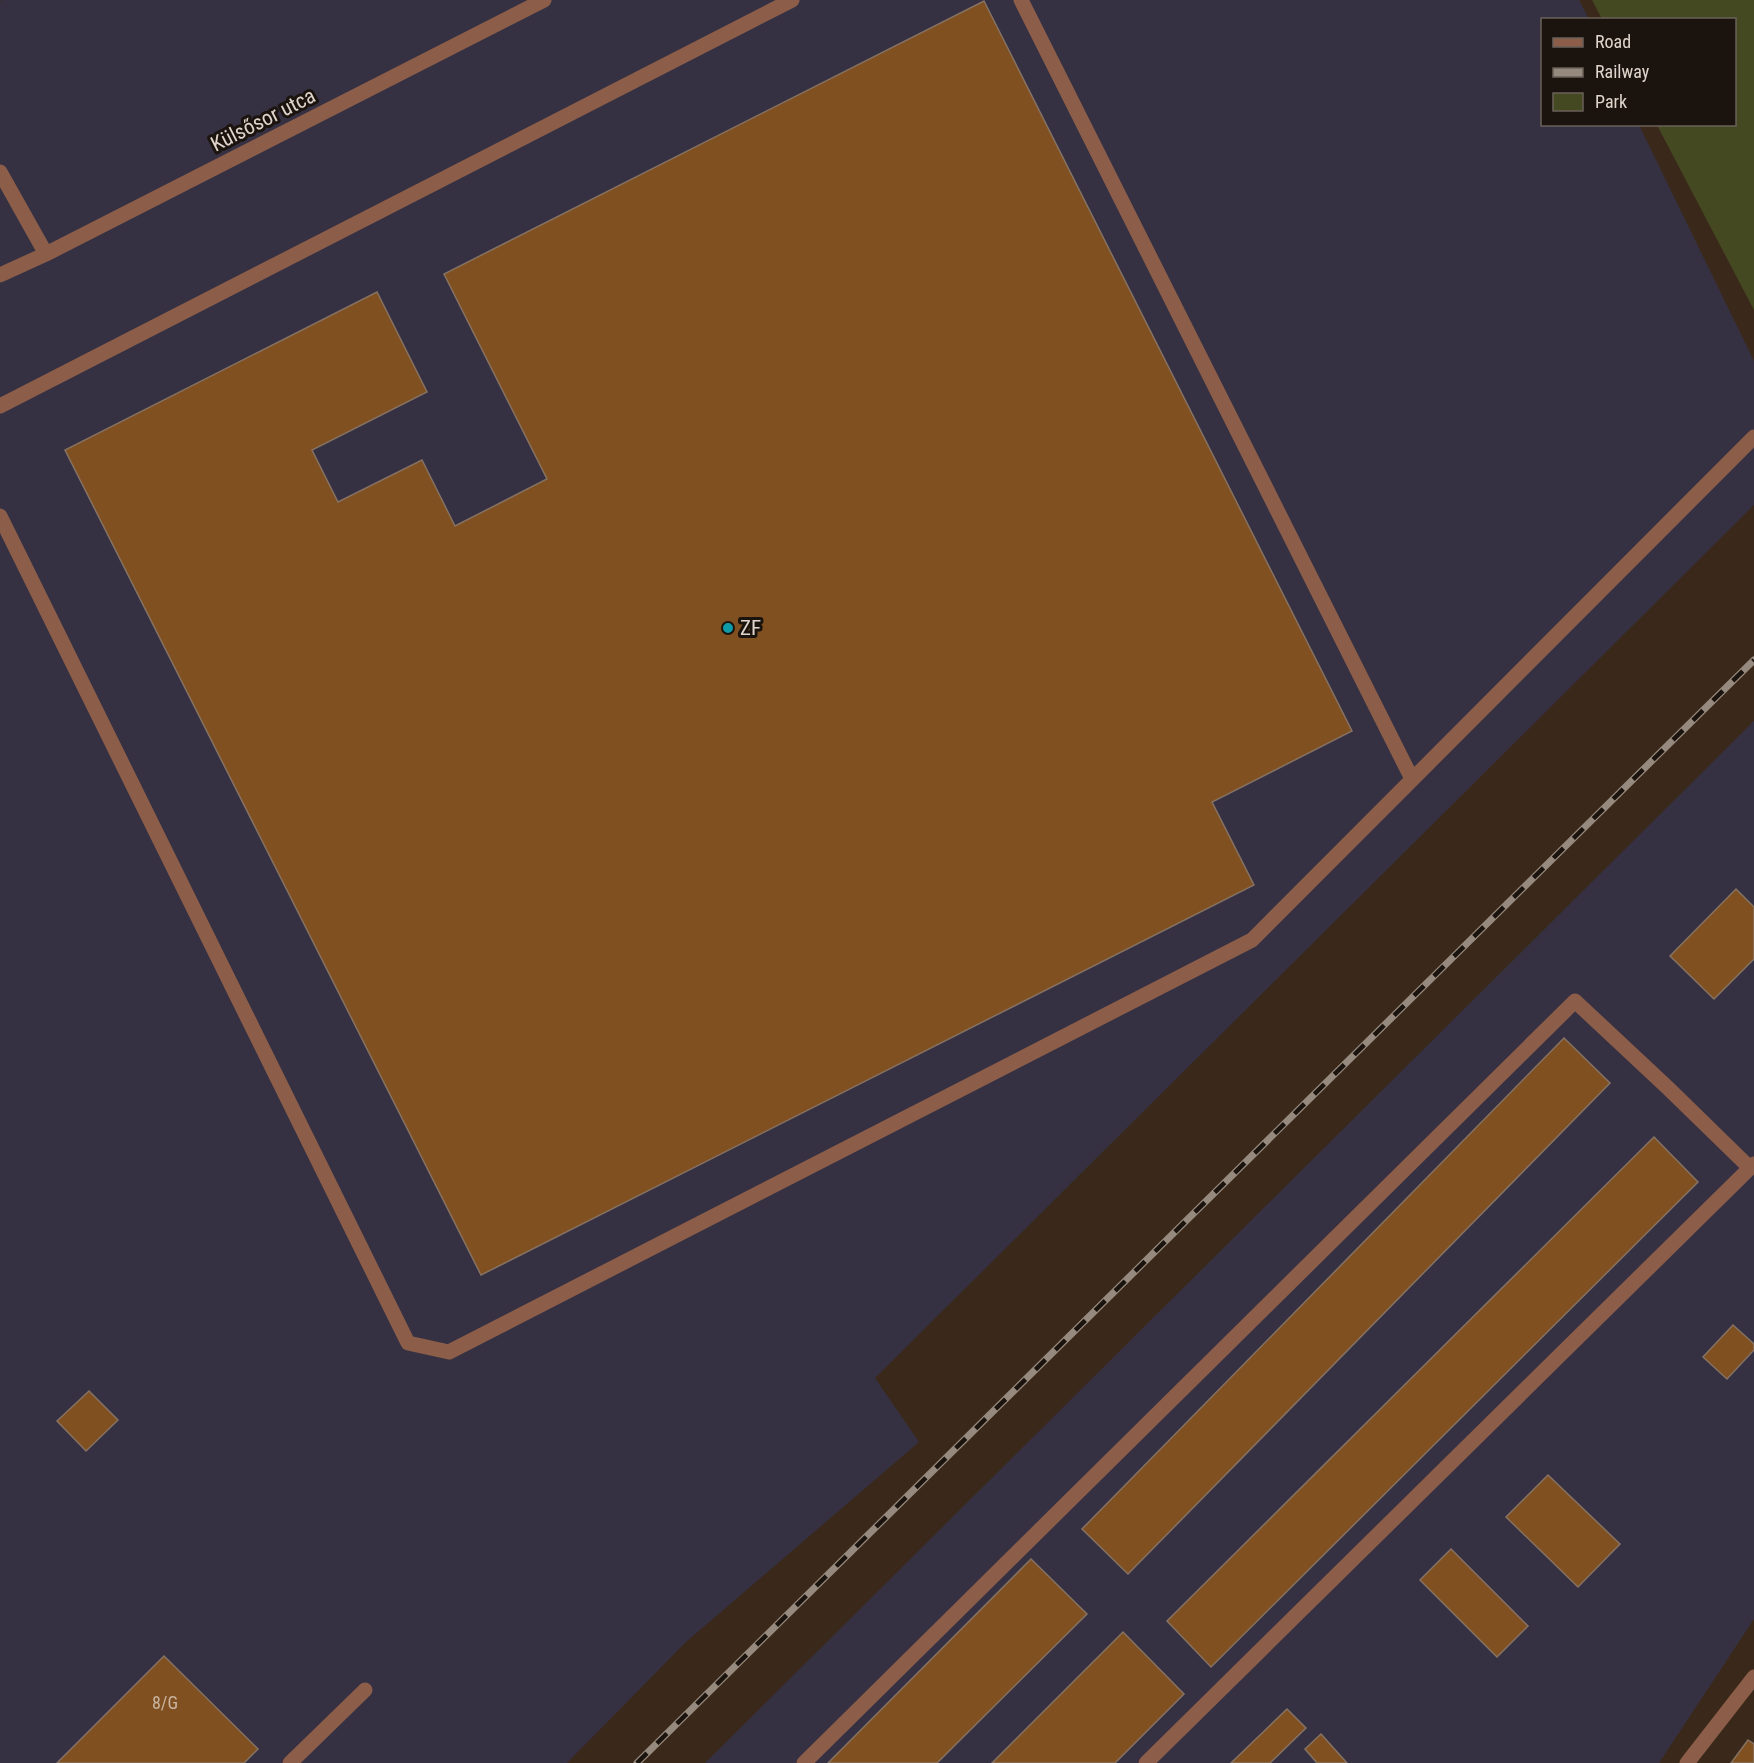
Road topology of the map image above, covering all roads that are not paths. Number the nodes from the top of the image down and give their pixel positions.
1 (544, 0) edge
2 (792, 0) edge
3 (1021, 0) edge
4 (0, 172) edge
5 (46, 254) junction
6 (0, 275) edge
7 (0, 406) edge
8 (1754, 437) edge
9 (0, 516) edge
10 (1412, 779) junction
11 (1752, 1166) edge
12 (1754, 1677) edge
13 (365, 1690) dead end
14 (290, 1763) edge
15 (804, 1763) edge
16 (1146, 1763) edge
17 (1687, 1763) edge

1 - 5 street, Külsősor utca
2 - 7 street
3 - 10 street
4 - 5 street
5 - 6 street, Külsősor utca
8 - 10 street
9 - 10 street
11 - 15 street
11 - 16 street
12 - 17 street
13 - 14 street

